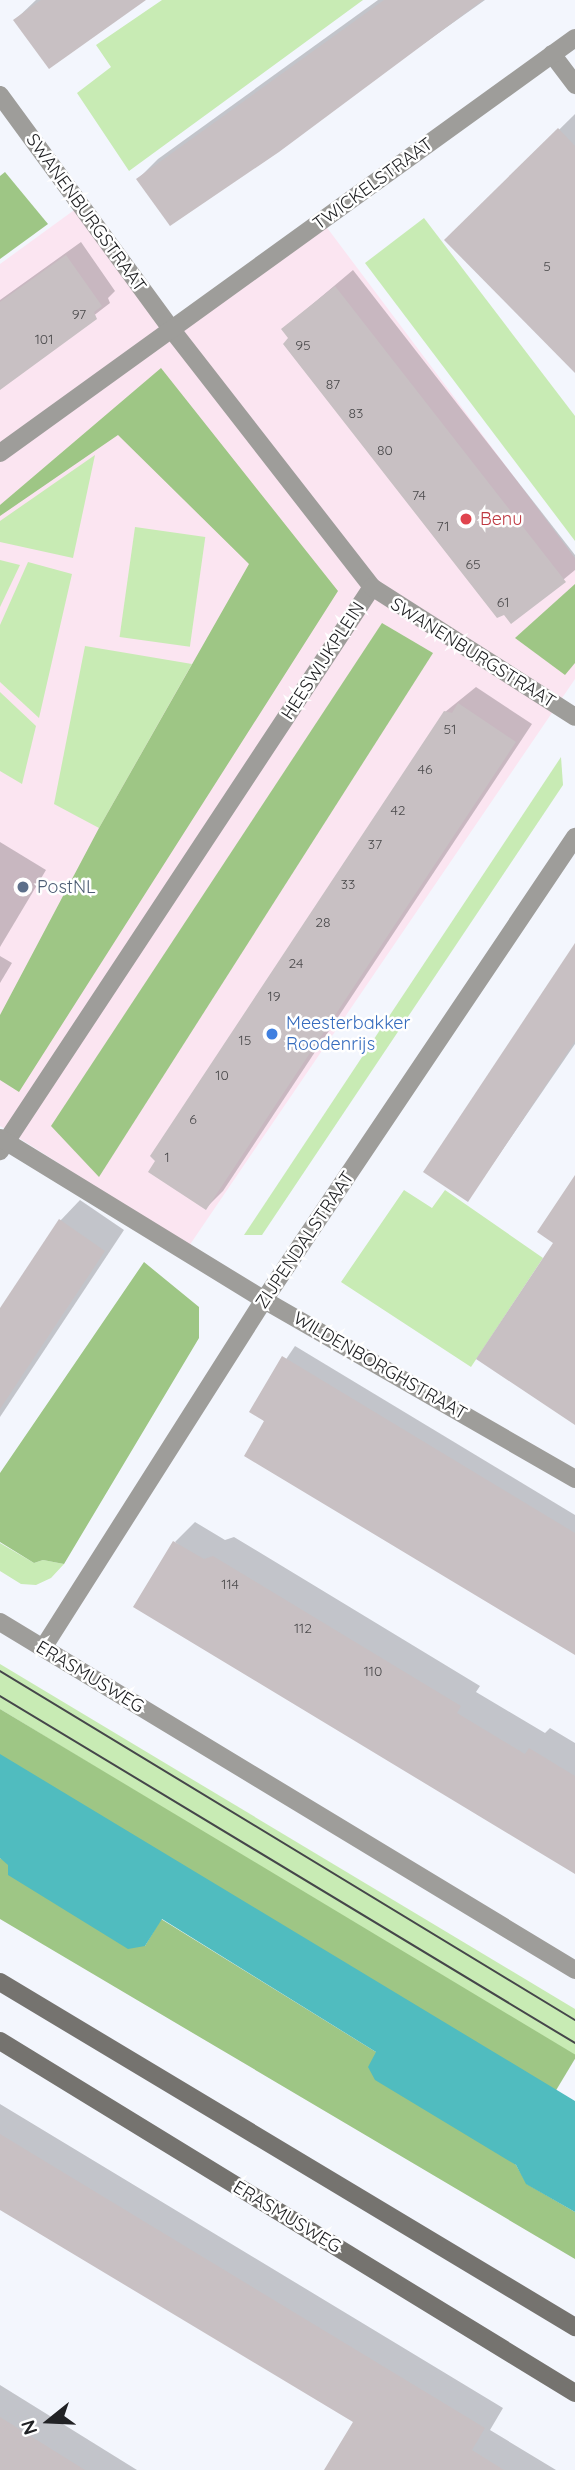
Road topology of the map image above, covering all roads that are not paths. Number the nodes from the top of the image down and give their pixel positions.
1 (575, 38) edge
2 (552, 54) junction
3 (575, 85) edge
4 (0, 95) edge
5 (172, 330) junction
6 (0, 453) edge
7 (372, 587) junction
8 (575, 718) edge
9 (575, 837) edge
10 (2, 1144) edge
11 (264, 1300) junction
12 (575, 1479) edge
13 (0, 1622) edge
14 (43, 1648) junction
15 (575, 1970) edge
16 (0, 1982) edge
17 (0, 2041) edge
18 (575, 2327) edge
19 (575, 2392) edge

1 - 2 street, TWICKELSTRAAT
2 - 3 street
2 - 5 street, TWICKELSTRAAT
4 - 5 street, SWANENBURGSTRAAT
5 - 6 street
5 - 7 street, HEESWIJKPLEIN
7 - 8 street, SWANENBURGSTRAAT
7 - 10 street, HEESWIJKPLEIN
9 - 11 street, ZIJPENDALSTRAAT
10 - 11 street, WILDENBORGHSTRAAT
11 - 12 street, WILDENBORGHSTRAAT
11 - 14 street, ZIJPENDALSTRAAT
13 - 14 street, ERASMUSWEG
14 - 15 street, ERASMUSWEG
16 - 18 main road
17 - 19 main road, ERASMUSWEG

